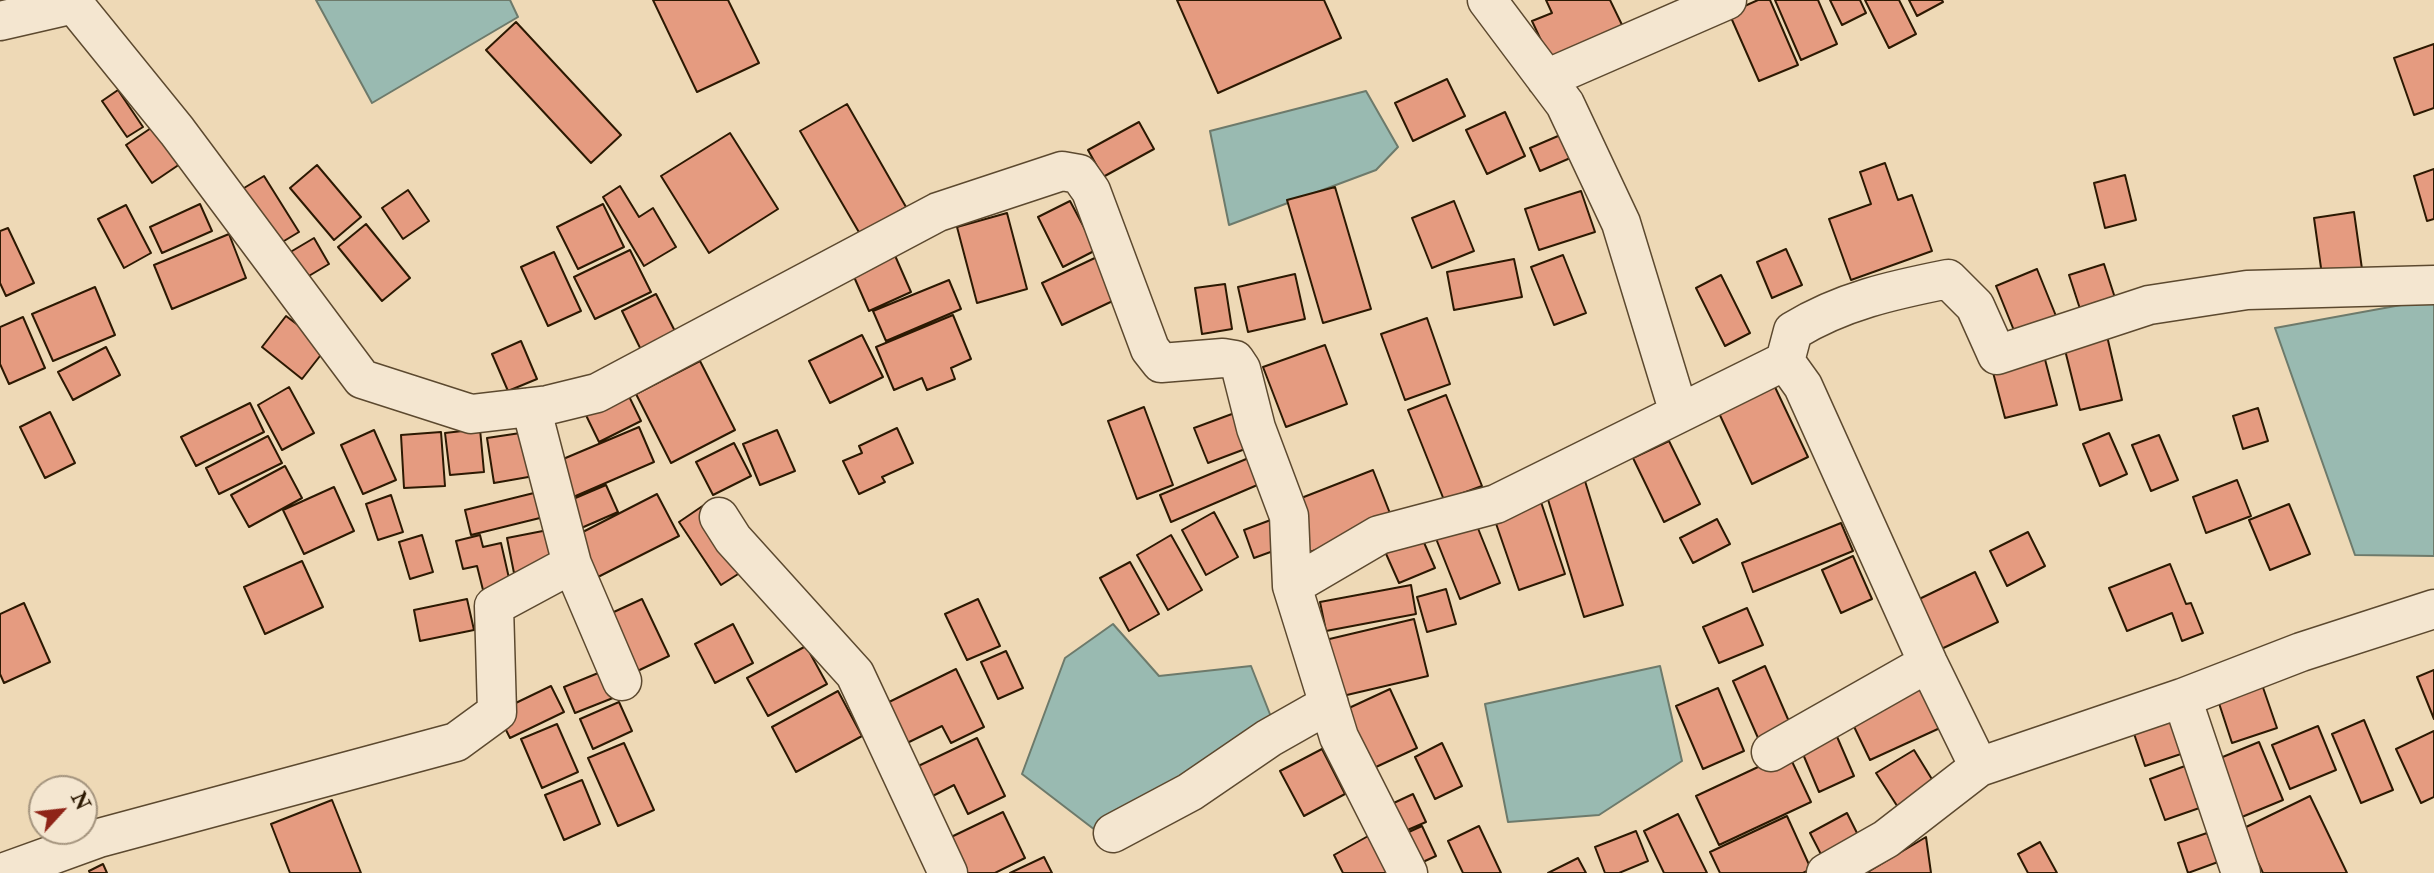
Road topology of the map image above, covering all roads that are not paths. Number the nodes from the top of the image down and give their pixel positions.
1 (1487, 0) edge
2 (1727, 0) edge
3 (78, 2) edge
4 (0, 21) edge
5 (1546, 79) junction
6 (2434, 285) edge
7 (1785, 361) junction
8 (531, 407) junction
9 (1679, 413) junction
10 (719, 517) dead end
11 (572, 564) junction
12 (1292, 586) junction
13 (2434, 608) edge
14 (1928, 663) junction
15 (622, 681) dead end
16 (2182, 698) junction
17 (1329, 704) junction
18 (1771, 752) dead end
19 (1979, 767) junction
20 (1113, 833) dead end
21 (1832, 871) edge
22 (2, 873) edge
23 (948, 873) edge
24 (1408, 873) edge
25 (2241, 873) edge

1 - 5 street
2 - 5 street
3 - 4 street
3 - 8 street
5 - 9 street
6 - 7 street
7 - 9 street
7 - 14 street
8 - 11 street
8 - 12 street
9 - 12 street
10 - 23 street
11 - 15 street
11 - 22 street
12 - 17 street
13 - 16 street
14 - 18 street
14 - 19 street
16 - 19 street
16 - 25 street
17 - 20 street
17 - 24 street
19 - 21 street

